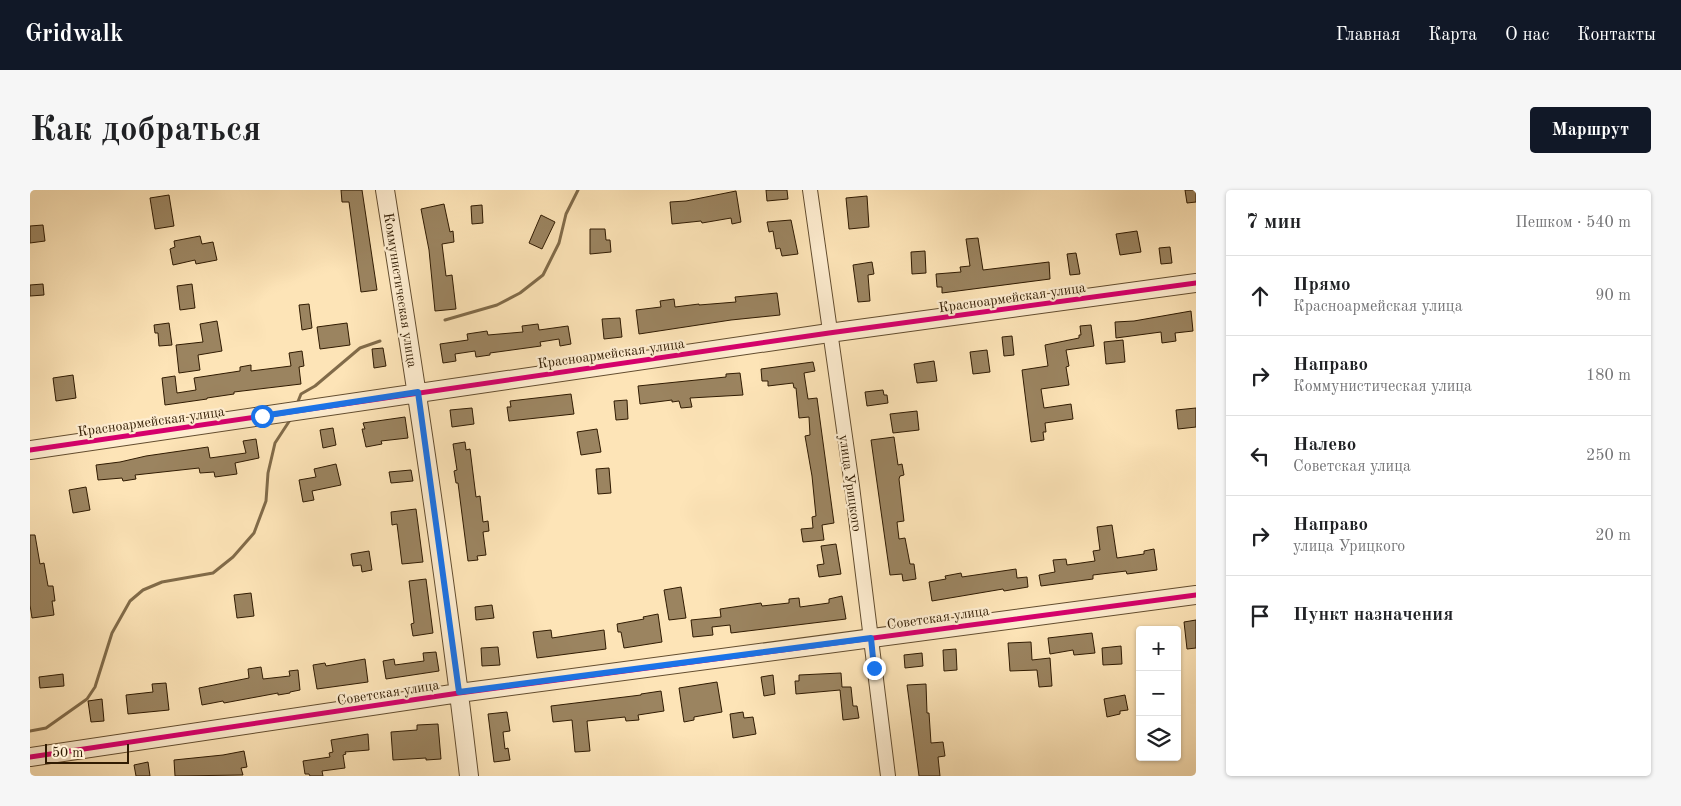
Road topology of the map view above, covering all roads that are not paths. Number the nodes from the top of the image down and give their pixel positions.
1 (385, 190) edge
2 (810, 190) edge
3 (1196, 283) edge
4 (829, 333) junction
5 (418, 392) junction
6 (30, 450) edge
7 (1196, 594) edge
8 (871, 638) junction
9 (459, 692) junction
10 (30, 757) edge
11 (469, 776) edge
12 (888, 776) edge

1 - 5 street, Коммунистическая улица
2 - 4 street, улица Урицкого
3 - 4 street, Красноармейская улица
4 - 5 street, Красноармейская улица
4 - 8 street, улица Урицкого
5 - 6 street, Красноармейская улица
5 - 9 street, Коммунистическая улица
7 - 8 street, Советская улица
8 - 9 street, Советская улица
8 - 12 street, улица Урицкого
9 - 10 street, Советская улица
9 - 11 street, Коммунистическая улица

